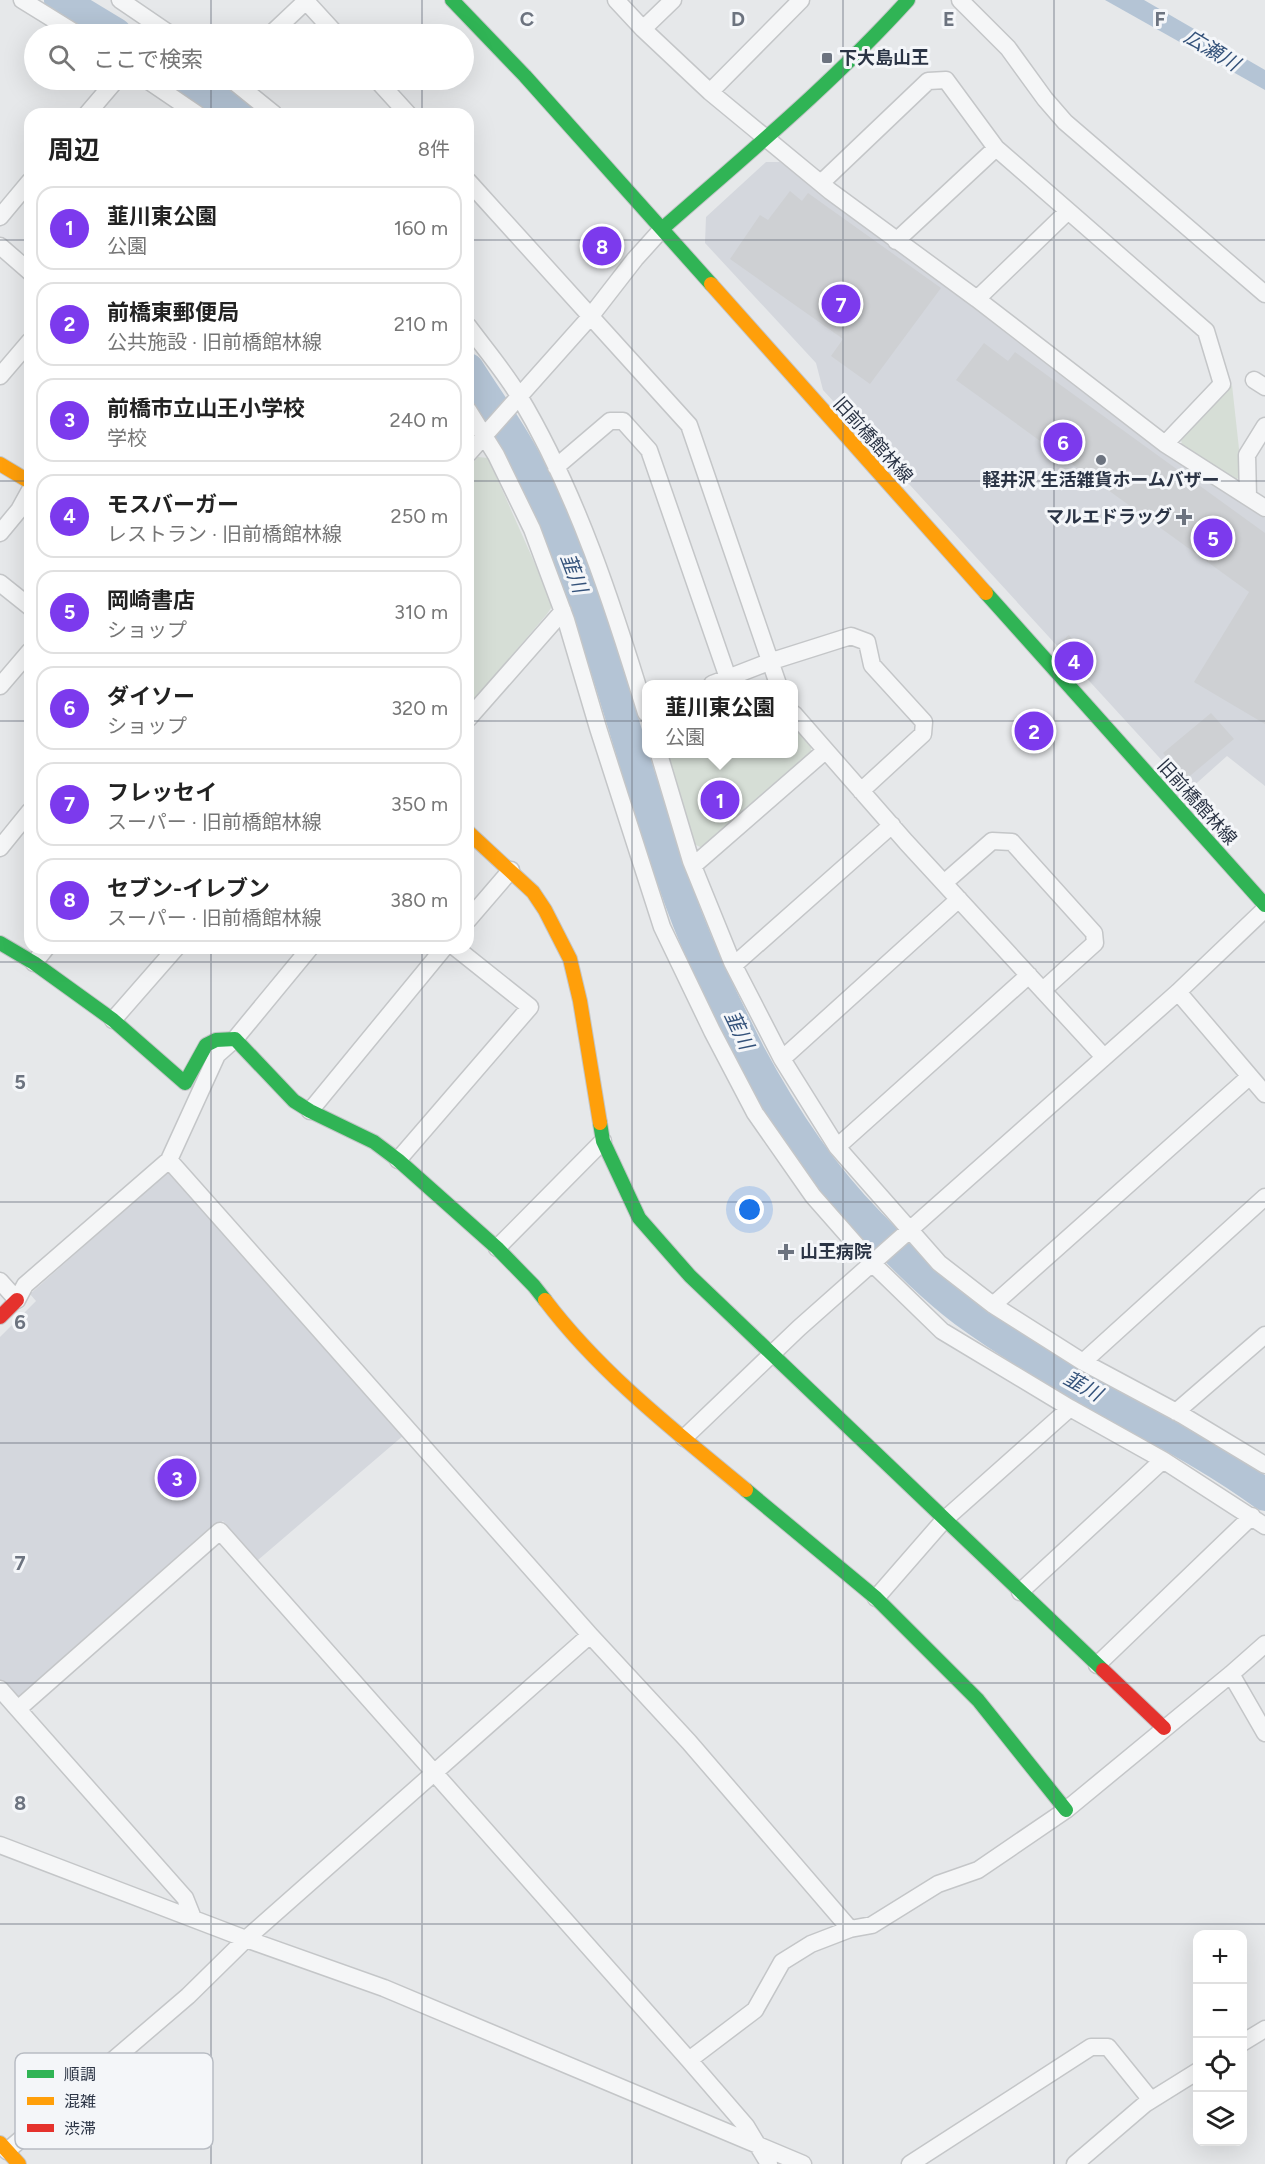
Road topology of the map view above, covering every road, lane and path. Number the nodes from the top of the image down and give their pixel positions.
1 (22, 0) edge
2 (120, 0) edge
3 (306, 0) edge
4 (452, 0) edge
5 (616, 0) edge
6 (673, 0) edge
7 (909, 0) edge
8 (960, 0) edge
9 (799, 1) edge
10 (61, 24) edge
11 (155, 24) edge
12 (281, 24) edge
13 (327, 24) edge
14 (643, 29) junction
15 (107, 90) edge
16 (162, 90) edge
17 (244, 90) edge
18 (386, 90) edge
19 (710, 92) junction
20 (92, 108) edge
21 (188, 108) edge
22 (267, 108) edge
23 (403, 108) edge
24 (765, 138) junction
25 (996, 148) junction
26 (821, 183) junction
27 (24, 188) edge
28 (474, 188) edge
29 (1067, 212) junction
30 (0, 217) edge
31 (662, 229) junction
32 (896, 241) junction
33 (0, 246) edge
34 (24, 267) edge
35 (1265, 294) edge
36 (977, 299) junction
37 (590, 317) junction
38 (474, 336) edge
39 (24, 348) edge
40 (0, 376) edge
41 (514, 401) junction
42 (474, 416) edge
43 (1265, 426) edge
44 (488, 430) junction
45 (1165, 444) junction
46 (474, 447) edge
47 (0, 464) edge
48 (556, 467) junction
49 (24, 478) edge
50 (1248, 497) junction
51 (24, 501) edge
52 (1265, 508) edge
53 (0, 533) edge
54 (0, 583) edge
55 (24, 602) edge
56 (563, 611) junction
57 (24, 658) edge
58 (769, 662) junction
59 (720, 680) edge
60 (723, 680) edge
61 (776, 680) edge
62 (0, 686) edge
63 (642, 699) edge
64 (474, 712) edge
65 (798, 719) edge
66 (825, 751) junction
67 (661, 758) edge
68 (861, 791) junction
69 (24, 818) edge
70 (891, 825) junction
71 (474, 837) edge
72 (0, 848) edge
73 (693, 866) junction
74 (511, 870) junction
75 (944, 883) junction
76 (959, 899) junction
77 (1265, 907) edge
78 (474, 913) edge
79 (0, 943) edge
80 (41, 954) edge
81 (171, 954) edge
82 (305, 954) edge
83 (439, 954) edge
84 (464, 954) edge
85 (34, 963) junction
86 (734, 965) junction
87 (1029, 975) junction
88 (1043, 990) junction
89 (1178, 992) junction
90 (113, 1020) junction
91 (235, 1039) junction
92 (1104, 1057) junction
93 (782, 1059) junction
94 (1249, 1077) junction
95 (1265, 1094) edge
96 (310, 1111) junction
97 (603, 1141) junction
98 (837, 1148) junction
99 (170, 1160) junction
100 (398, 1160) junction
101 (1265, 1197) edge
102 (908, 1231) junction
103 (497, 1248) junction
104 (875, 1260) junction
105 (0, 1281) edge
106 (17, 1300) junction
107 (993, 1305) junction
108 (0, 1317) edge
109 (1265, 1335) edge
110 (772, 1356) junction
111 (1083, 1362) junction
112 (1070, 1408) junction
113 (1176, 1412) junction
114 (684, 1438) junction
115 (1163, 1460) junction
116 (1265, 1465) edge
117 (1251, 1516) junction
118 (944, 1520) junction
119 (1265, 1526) edge
120 (1020, 1592) junction
121 (876, 1598) junction
122 (590, 1635) junction
123 (1265, 1644) edge
124 (1097, 1665) junction
125 (1231, 1674) junction
126 (0, 1689) edge
127 (18, 1709) junction
128 (1164, 1728) junction
129 (1265, 1733) edge
130 (436, 1773) junction
131 (1066, 1810) junction
132 (0, 1845) edge
133 (193, 1918) junction
134 (850, 1929) junction
135 (246, 1940) junction
136 (1265, 2029) edge
137 (1247, 2040) edge
138 (119, 2053) edge
139 (689, 2060) junction
140 (1193, 2074) edge
141 (1151, 2100) junction
142 (758, 2145) junction
143 (4, 2147) edge
144 (19, 2164) edge
145 (769, 2164) edge
146 (803, 2164) edge
147 (910, 2164) edge
148 (1075, 2164) edge

1 - 10 street
2 - 11 street
3 - 12 street
3 - 13 street
4 - 31 street, 旧前橋館林線
5 - 14 street
6 - 14 street
7 - 24 street
8 - 35 street
9 - 19 street
14 - 19 street
15 - 20 street
16 - 21 street
17 - 22 street
18 - 23 street
19 - 24 street
24 - 26 street
24 - 31 street
25 - 26 street
25 - 29 street
25 - 32 street
26 - 32 street
27 - 30 street
28 - 37 street
29 - 36 street
29 - 45 street
31 - 37 street
31 - 77 street, 旧前橋館林線
32 - 36 street
33 - 34 street
36 - 45 street
37 - 41 street
37 - 58 street
38 - 41 street
39 - 40 street
41 - 44 street
41 - 48 street
42 - 44 street
43 - 50 street
44 - 46 street
44 - 56 street
45 - 50 street
47 - 49 street
48 - 59 street
48 - 63 street
50 - 52 street
51 - 53 street
54 - 55 street
56 - 64 street
56 - 104 street
57 - 62 street
58 - 60 street
58 - 61 street
58 - 68 street
65 - 66 street
66 - 68 street
66 - 73 street
67 - 73 street
68 - 70 street
69 - 72 street
70 - 75 street
70 - 86 street
71 - 74 street
73 - 86 street
74 - 78 street
74 - 97 street
75 - 76 street
75 - 88 street
76 - 87 street
76 - 93 street
77 - 89 street
79 - 85 street
80 - 85 street
81 - 90 street
82 - 91 street
83 - 96 street
84 - 100 street
85 - 90 street
86 - 93 street
87 - 88 street
87 - 98 street
88 - 92 street
89 - 92 street
89 - 94 street
90 - 91 street
91 - 96 street
91 - 99 street
92 - 102 street
93 - 98 street
94 - 95 street
94 - 107 street
96 - 100 street
97 - 103 street
97 - 110 street
98 - 102 street
99 - 106 street
99 - 122 street
100 - 103 street
101 - 111 street
102 - 104 street
102 - 107 street
103 - 114 street
104 - 110 street
104 - 112 street
105 - 106 street
106 - 108 street
107 - 111 street
109 - 113 street
110 - 114 street
110 - 118 street
111 - 113 street
112 - 115 street
112 - 118 street
113 - 116 street
114 - 121 street
115 - 117 street
115 - 120 street
117 - 119 street
117 - 124 street
118 - 120 street
118 - 121 street
120 - 124 street
121 - 131 street
122 - 130 street
122 - 134 street
123 - 125 street
124 - 128 street
125 - 128 street
125 - 129 street
126 - 127 street
127 - 130 street
127 - 133 street
128 - 131 street
130 - 135 street
130 - 139 street
131 - 134 street
132 - 133 street
133 - 135 street
134 - 139 street
135 - 138 street
135 - 142 street
136 - 137 street
139 - 142 street
140 - 141 street
141 - 147 street
141 - 148 street
142 - 145 street
142 - 146 street
143 - 144 street

